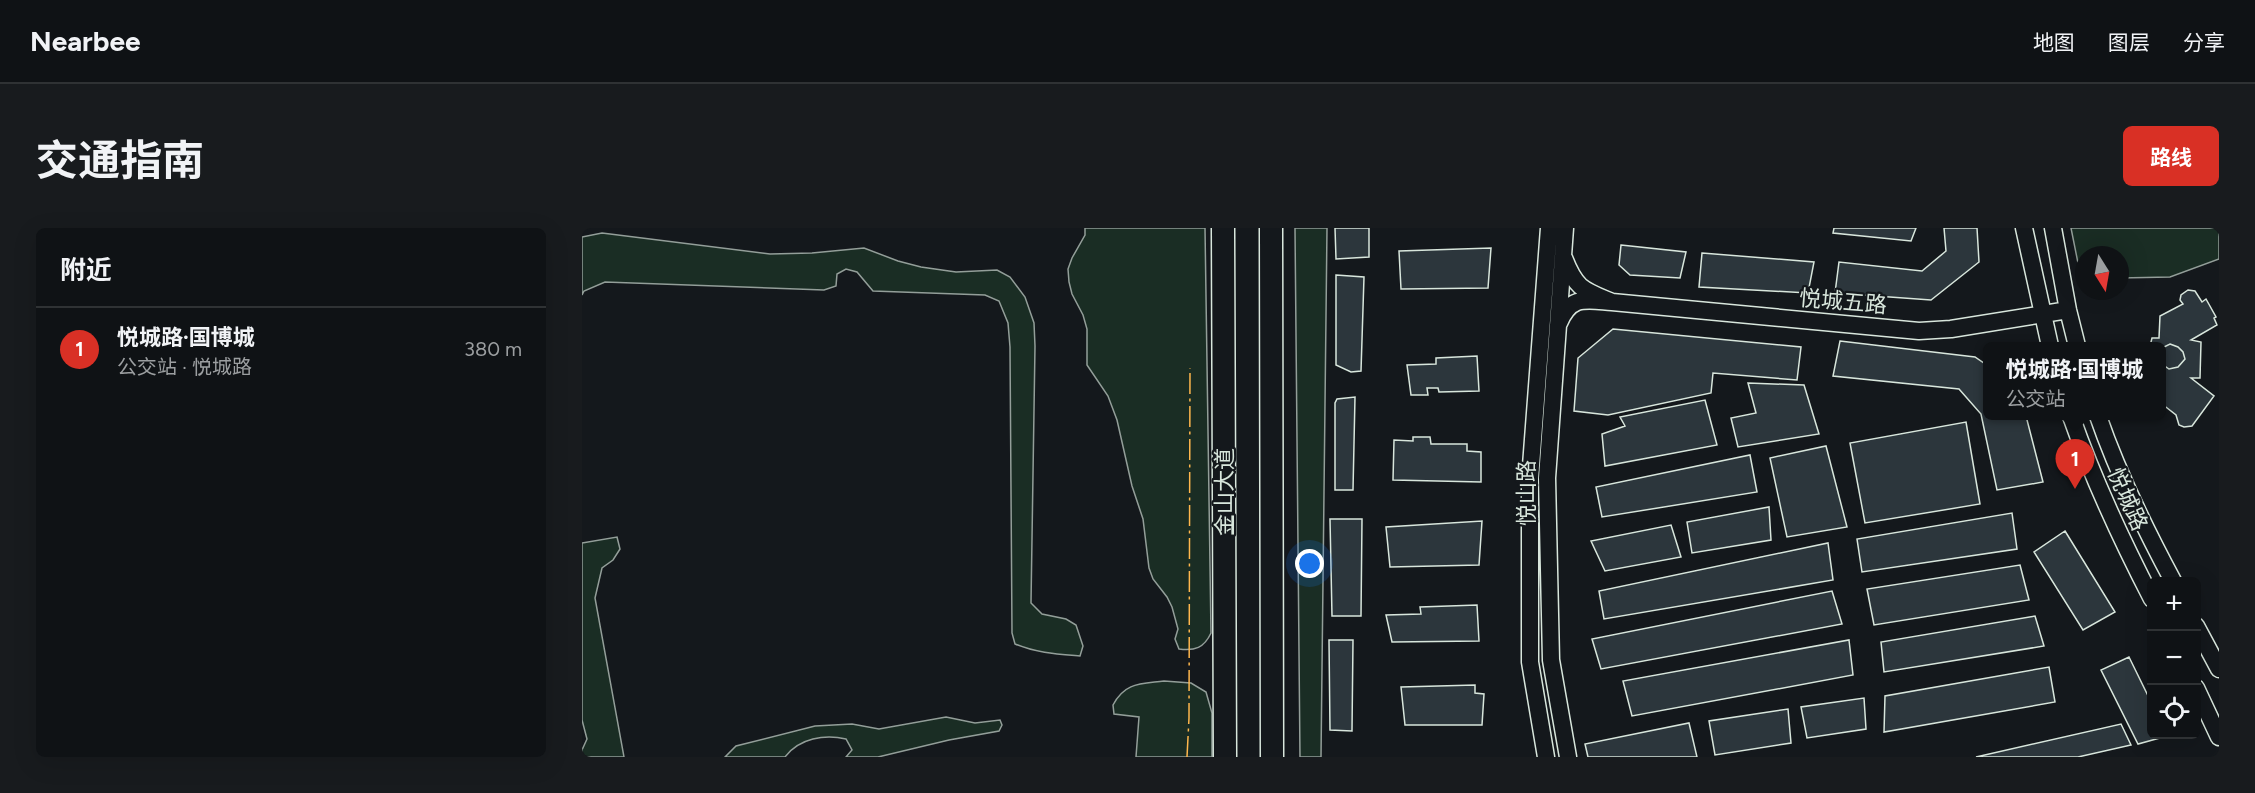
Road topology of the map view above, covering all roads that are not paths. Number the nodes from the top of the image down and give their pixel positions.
1 (1223, 228) edge
2 (1271, 228) edge
3 (1549, 228) edge
4 (1565, 228) edge
5 (2024, 228) edge
6 (2053, 228) edge
7 (1563, 255) junction
8 (1612, 302) junction
9 (2068, 310) junction
10 (2042, 315) junction
11 (1557, 327) junction
12 (2049, 342) edge
13 (2077, 342) edge
14 (2072, 420) edge
15 (2099, 420) edge
16 (2170, 577) edge
17 (2147, 591) edge
18 (2199, 631) edge
19 (2219, 669) edge
20 (2201, 698) edge
21 (2219, 737) edge
22 (1226, 757) edge
23 (1272, 757) edge
24 (1546, 757) edge
25 (1568, 757) edge

1 - 22 highway, 金山大道
2 - 23 highway
3 - 24 main road, 悦山路
4 - 7 main road, 悦山路
5 - 10 main road
6 - 9 main road
7 - 8 main road
7 - 11 main road, 悦山路
8 - 10 main road, 悦城五路
8 - 11 main road, 悦城五路
9 - 10 main road, 悦城五路
9 - 13 main road
10 - 12 main road
11 - 25 main road, 悦山路
14 - 17 main road, 悦城路
15 - 16 main road, 悦城路
18 - 19 main road
20 - 21 main road

